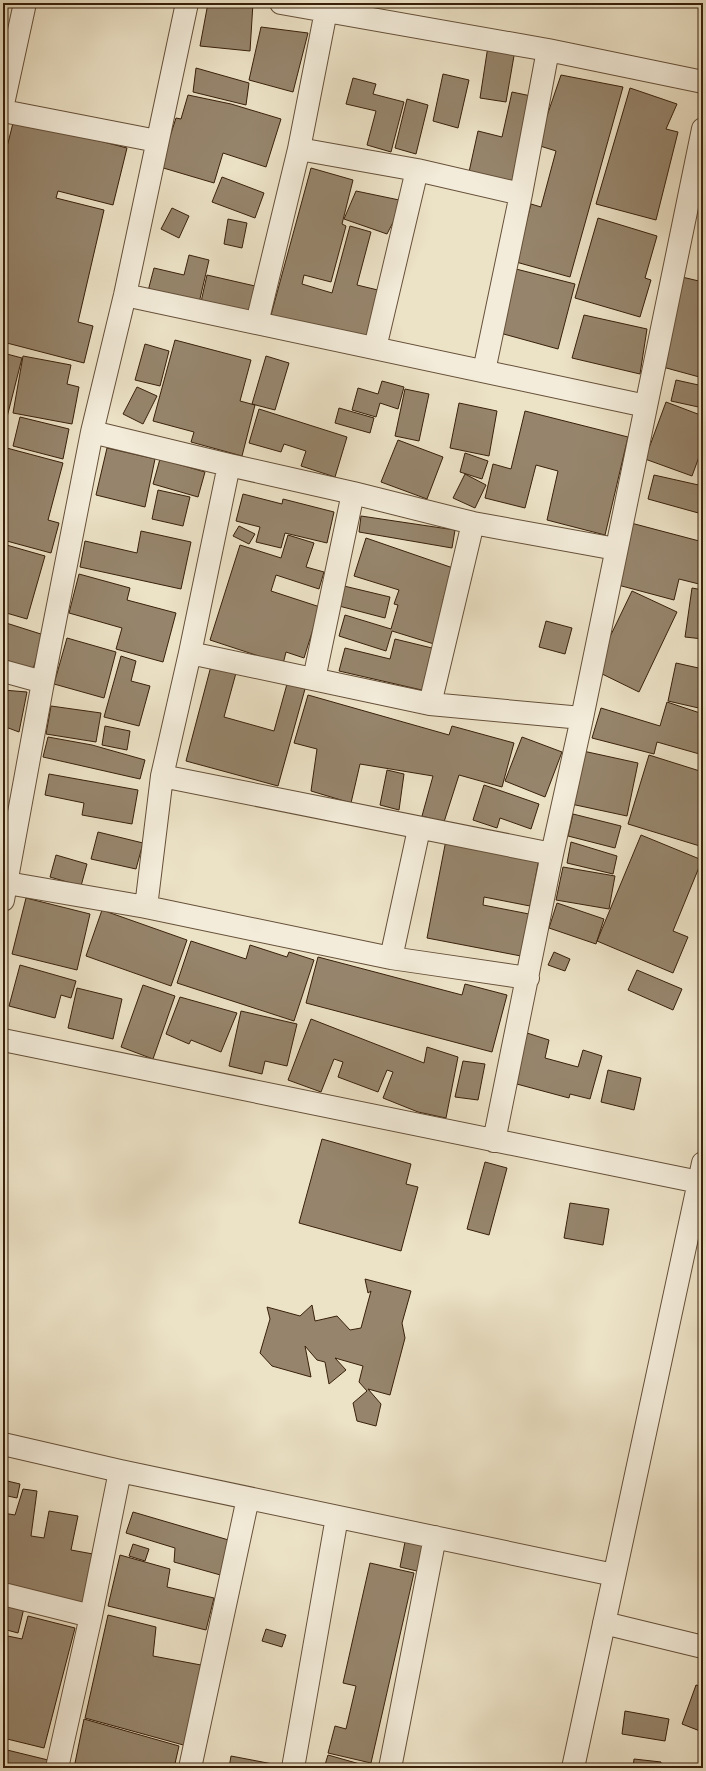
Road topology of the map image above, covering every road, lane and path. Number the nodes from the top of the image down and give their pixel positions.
1 (25, 3) edge
2 (187, 3) edge
3 (281, 3) edge
4 (326, 11) junction
5 (548, 50) junction
6 (8, 59) edge
7 (703, 82) edge
8 (3, 104) edge
9 (3, 111) edge
10 (703, 129) edge
11 (157, 141) junction
12 (299, 149) junction
13 (417, 170) junction
14 (521, 194) junction
15 (125, 295) junction
16 (257, 323) junction
17 (375, 348) junction
18 (484, 371) junction
19 (646, 406) junction
20 (92, 432) junction
21 (229, 465) junction
22 (353, 493) junction
23 (473, 523) junction
24 (616, 549) junction
25 (190, 653) junction
26 (3, 672) edge
27 (314, 679) junction
28 (43, 682) junction
29 (430, 704) junction
30 (582, 718) junction
31 (162, 776) junction
32 (419, 829) junction
33 (552, 854) junction
34 (5, 892) edge
35 (146, 907) junction
36 (390, 958) junction
37 (528, 978) junction
38 (3, 1040) edge
39 (494, 1140) junction
40 (701, 1173) edge
41 (3, 1444) edge
42 (120, 1471) junction
43 (248, 1498) junction
44 (337, 1517) junction
45 (435, 1537) junction
46 (614, 1575) junction
47 (3, 1594) edge
48 (606, 1615) junction
49 (91, 1616) junction
50 (703, 1631) edge
51 (703, 1646) edge
52 (57, 1768) edge
53 (190, 1768) edge
54 (293, 1768) edge
55 (390, 1768) edge
56 (573, 1768) edge

1 - 6 street
2 - 11 street
3 - 4 street
4 - 5 street
4 - 12 street
5 - 7 street
5 - 14 street
6 - 8 street
9 - 11 street
10 - 19 street
11 - 15 street
12 - 13 street
12 - 16 street
13 - 14 street
13 - 17 street
14 - 18 street
15 - 16 street
15 - 20 street
16 - 17 street
17 - 18 street
18 - 19 street
19 - 24 street
20 - 21 street
20 - 28 street
21 - 22 street
21 - 25 street
22 - 23 street
22 - 27 street
23 - 24 street
23 - 29 street
24 - 30 street
25 - 27 street
25 - 31 street
26 - 28 street
27 - 29 street
28 - 34 street
29 - 30 street
30 - 33 street
31 - 32 street
31 - 35 street
32 - 33 street
32 - 36 street
33 - 37 street
34 - 35 street
35 - 36 street
36 - 37 street
37 - 39 street
38 - 39 street
39 - 40 street
40 - 46 street
41 - 42 street
42 - 43 street
42 - 49 street
43 - 44 street
43 - 53 street
44 - 45 street
44 - 54 street
45 - 46 street
45 - 55 street
46 - 48 street
47 - 49 street
48 - 50 street
48 - 51 street
48 - 56 street
49 - 52 street

